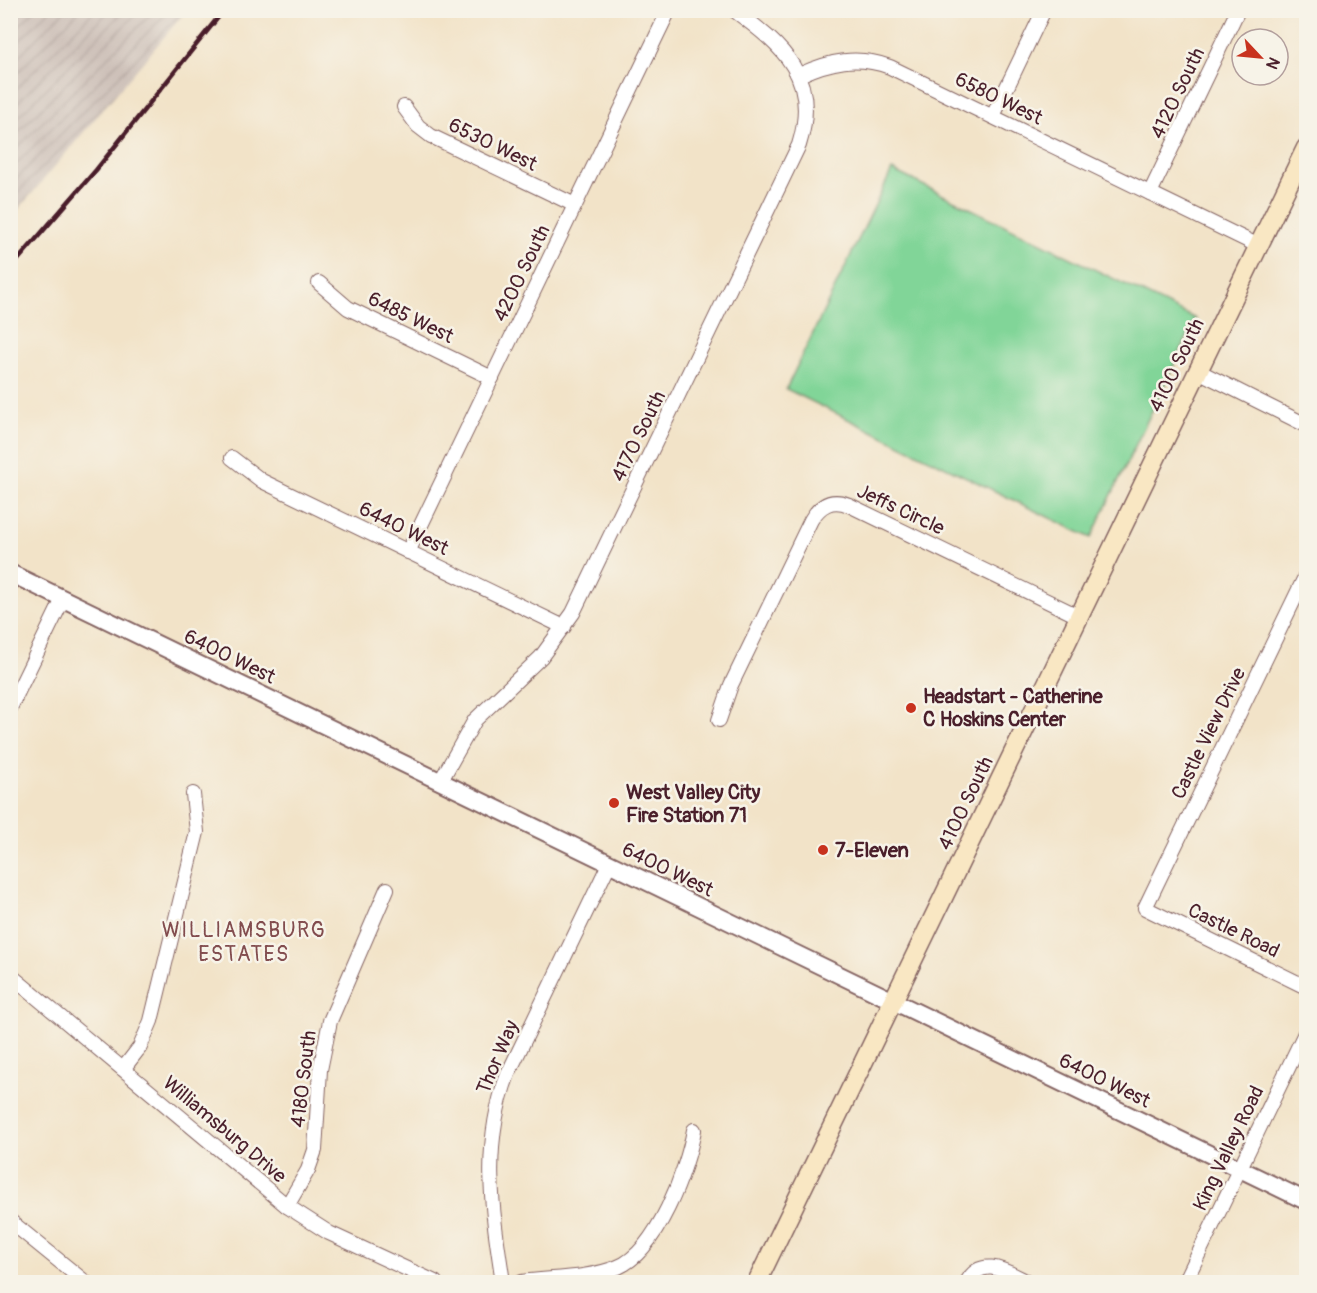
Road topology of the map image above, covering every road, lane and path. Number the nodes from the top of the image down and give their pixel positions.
1 (669, 10) edge
2 (734, 10) edge
3 (1044, 10) edge
4 (1238, 10) edge
5 (799, 75) junction
6 (404, 107) dead end
7 (993, 116) junction
8 (1306, 148) edge
9 (1150, 193) junction
10 (575, 205) junction
11 (1259, 246) junction
12 (319, 283) dead end
13 (1198, 371) junction
14 (492, 378) junction
15 (1306, 424) edge
16 (232, 458) dead end
17 (408, 552) junction
18 (10, 573) edge
19 (1306, 575) edge
20 (63, 599) junction
21 (1080, 617) junction
22 (564, 627) junction
23 (10, 708) edge
24 (719, 720) dead end
25 (440, 782) junction
26 (193, 794) dead end
27 (609, 864) junction
28 (387, 889) dead end
29 (1145, 908) joint
30 (10, 975) edge
31 (1306, 987) edge
32 (894, 1000) junction
33 (1306, 1031) edge
34 (123, 1069) junction
35 (694, 1130) dead end
36 (1240, 1169) junction
37 (1306, 1201) edge
38 (287, 1206) junction
39 (10, 1221) edge
40 (85, 1282) edge
41 (435, 1282) edge
42 (503, 1282) edge
43 (522, 1282) edge
44 (757, 1282) edge
45 (967, 1282) edge
46 (1028, 1282) edge
47 (1185, 1282) edge

1 - 10 street, 4200 South
2 - 5 street
3 - 7 street
4 - 9 street, 4120 South
5 - 7 street, 6580 West
5 - 22 street, 4170 South
6 - 10 street, 6530 West
7 - 9 street, 6580 West
8 - 11 main road, 4100 South
9 - 11 street, 6580 West
10 - 14 street, 4200 South
11 - 13 main road, 4100 South
12 - 14 street, 6485 West
13 - 15 street
13 - 21 main road, 4100 South
14 - 17 street, 4200 South
16 - 17 street, 6440 West
17 - 22 street, 6440 West
18 - 20 street, 6400 West
19 - 29 street, Castle View Drive
20 - 23 street
20 - 25 street, 6400 West
21 - 24 street, Jeffs Circle
21 - 32 main road, 4100 South
22 - 25 street, 4170 South
25 - 27 street, 6400 West
26 - 34 street
27 - 32 street, 6400 West
27 - 42 street, Thor Way
28 - 38 street, 4180 South
29 - 31 street, Castle Road
30 - 34 street, Williamsburg Drive
32 - 36 street, 6400 West
32 - 44 main road, 4100 South
33 - 36 street, King Valley Road
34 - 38 street, Williamsburg Drive
35 - 43 street
36 - 37 street, 6400 West
36 - 47 street, King Valley Road
38 - 41 street, Williamsburg Drive
39 - 40 street
45 - 46 street

